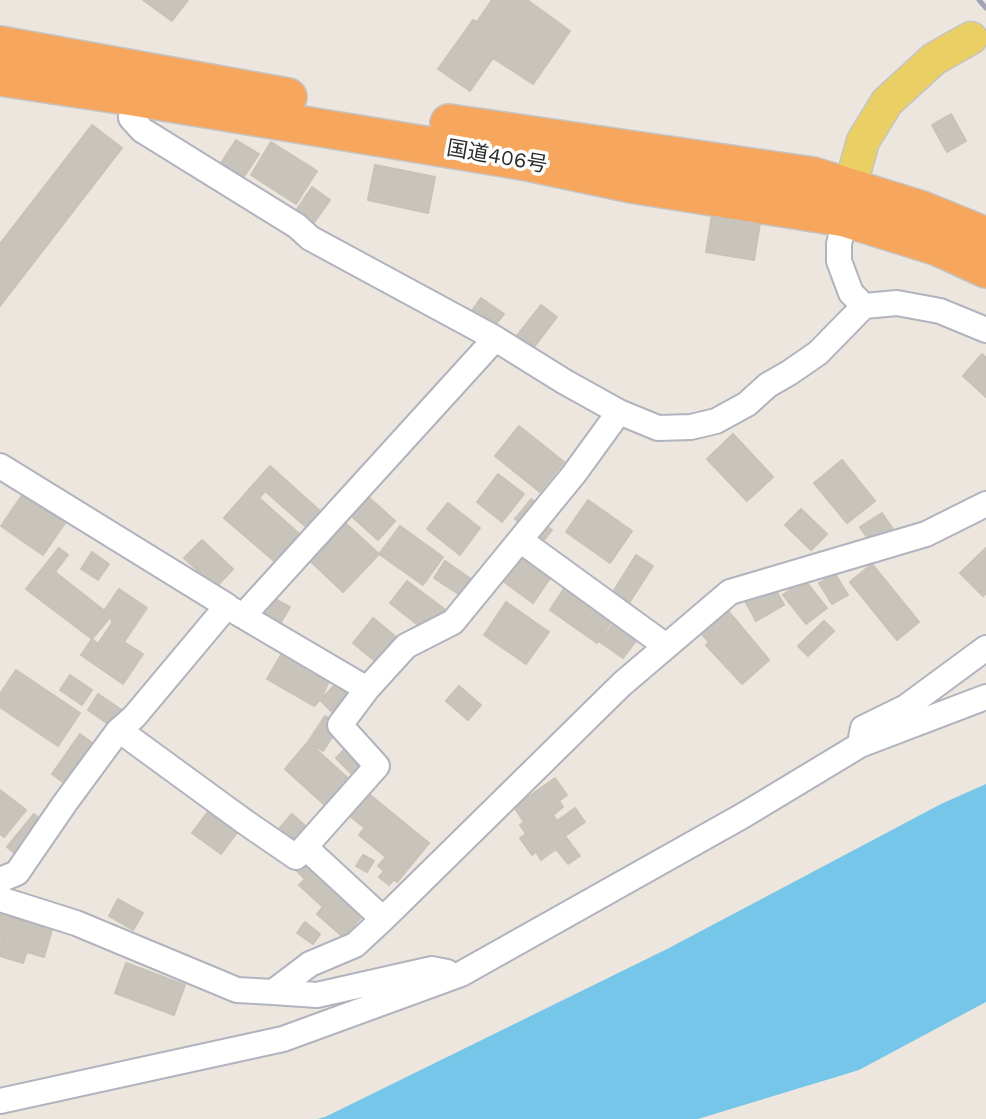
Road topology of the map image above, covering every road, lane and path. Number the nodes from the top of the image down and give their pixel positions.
1 (971, 38) dead end
2 (0, 45) edge
3 (0, 77) edge
4 (133, 96) junction
5 (847, 203) junction
6 (986, 236) edge
7 (986, 269) edge
8 (864, 306) junction
9 (986, 330) edge
10 (495, 339) junction
11 (619, 412) junction
12 (0, 466) edge
13 (986, 503) edge
14 (520, 540) junction
15 (235, 611) junction
16 (666, 646) junction
17 (986, 648) edge
18 (368, 689) junction
19 (986, 697) edge
20 (119, 730) junction
21 (860, 745) junction
22 (305, 847) junction
23 (0, 880) edge
24 (0, 899) edge
25 (383, 919) junction
26 (461, 974) junction
27 (273, 992) junction
28 (0, 1101) edge

1 - 5 main road
2 - 5 highway, 国道406号
3 - 4 highway, 国道406号
4 - 5 highway, 国道406号
4 - 10 street
5 - 6 highway, 国道406号
5 - 7 highway, 国道406号
5 - 8 street
8 - 9 street
8 - 11 street
10 - 11 street
10 - 15 street
11 - 14 street
12 - 15 street
13 - 16 street
14 - 16 street
14 - 18 street
15 - 18 street
15 - 20 street
16 - 25 street
17 - 21 street
18 - 22 street
19 - 21 street
20 - 22 street
20 - 23 street
21 - 26 street
22 - 25 street
24 - 27 street
25 - 27 street
26 - 27 street
26 - 28 street

